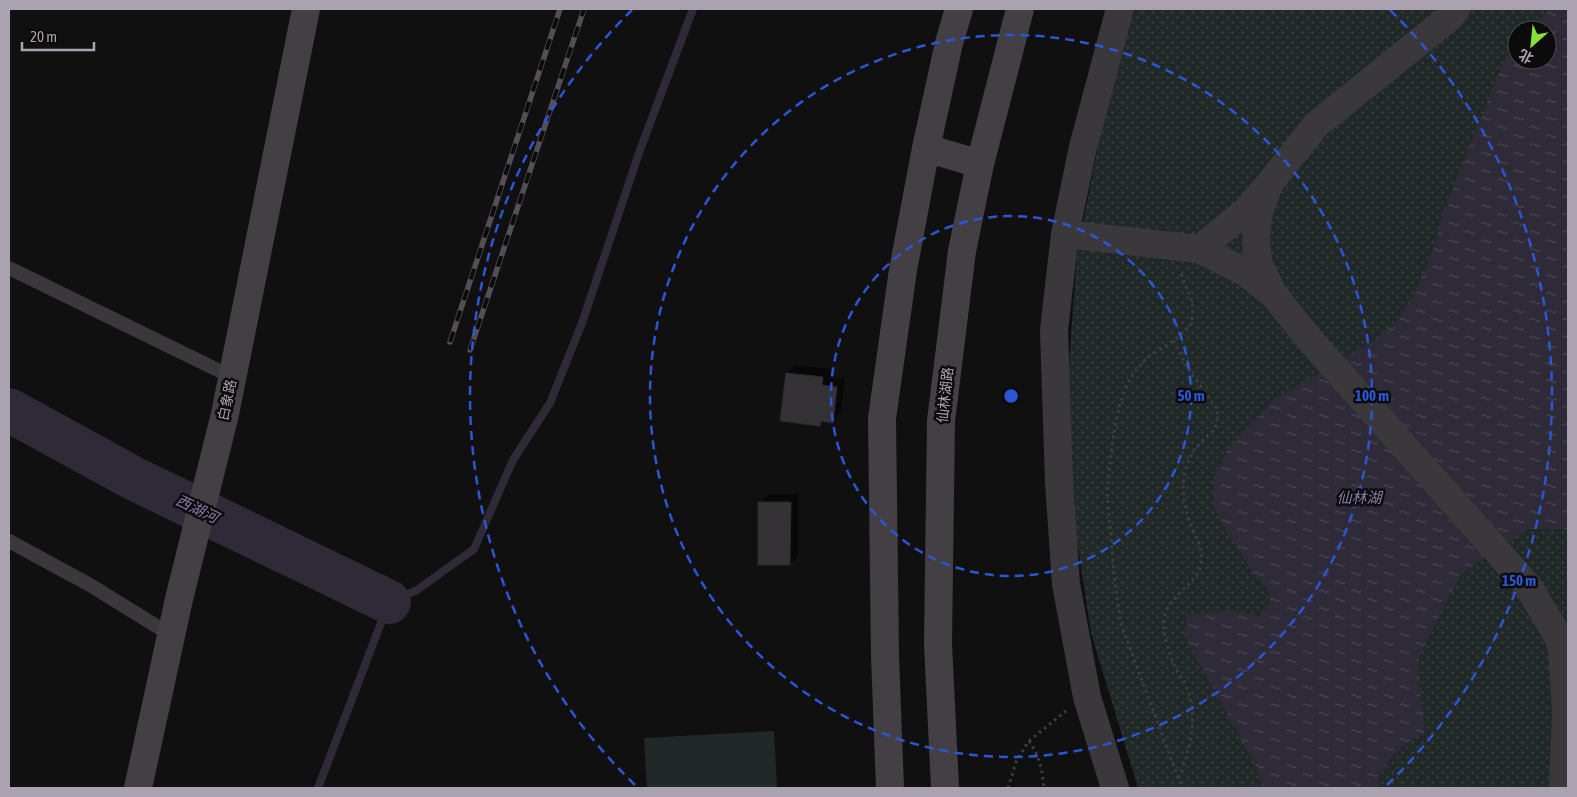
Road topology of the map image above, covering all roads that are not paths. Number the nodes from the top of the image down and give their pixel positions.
1 (306, 9) edge
2 (959, 9) edge
3 (1020, 9) edge
4 (1120, 9) edge
5 (1456, 9) edge
6 (926, 148) junction
7 (980, 164) junction
8 (1269, 184) junction
9 (1065, 234) junction
10 (1187, 248) junction
11 (9, 268) edge
12 (1274, 295) junction
13 (232, 377) junction
14 (9, 541) edge
15 (171, 634) junction
16 (138, 788) edge
17 (890, 788) edge
18 (946, 788) edge
19 (1115, 788) edge
20 (1563, 788) edge

1 - 13 main road, 白象路
2 - 6 main road
3 - 7 main road, 仙林湖路
4 - 9 street
5 - 8 street
6 - 7 main road
6 - 17 main road
7 - 18 main road, 仙林湖路
8 - 10 street
8 - 12 street
9 - 10 street
9 - 19 street
10 - 12 street
11 - 13 lane
12 - 20 street
13 - 15 main road, 白象路
14 - 15 lane
15 - 16 main road, 白象路

